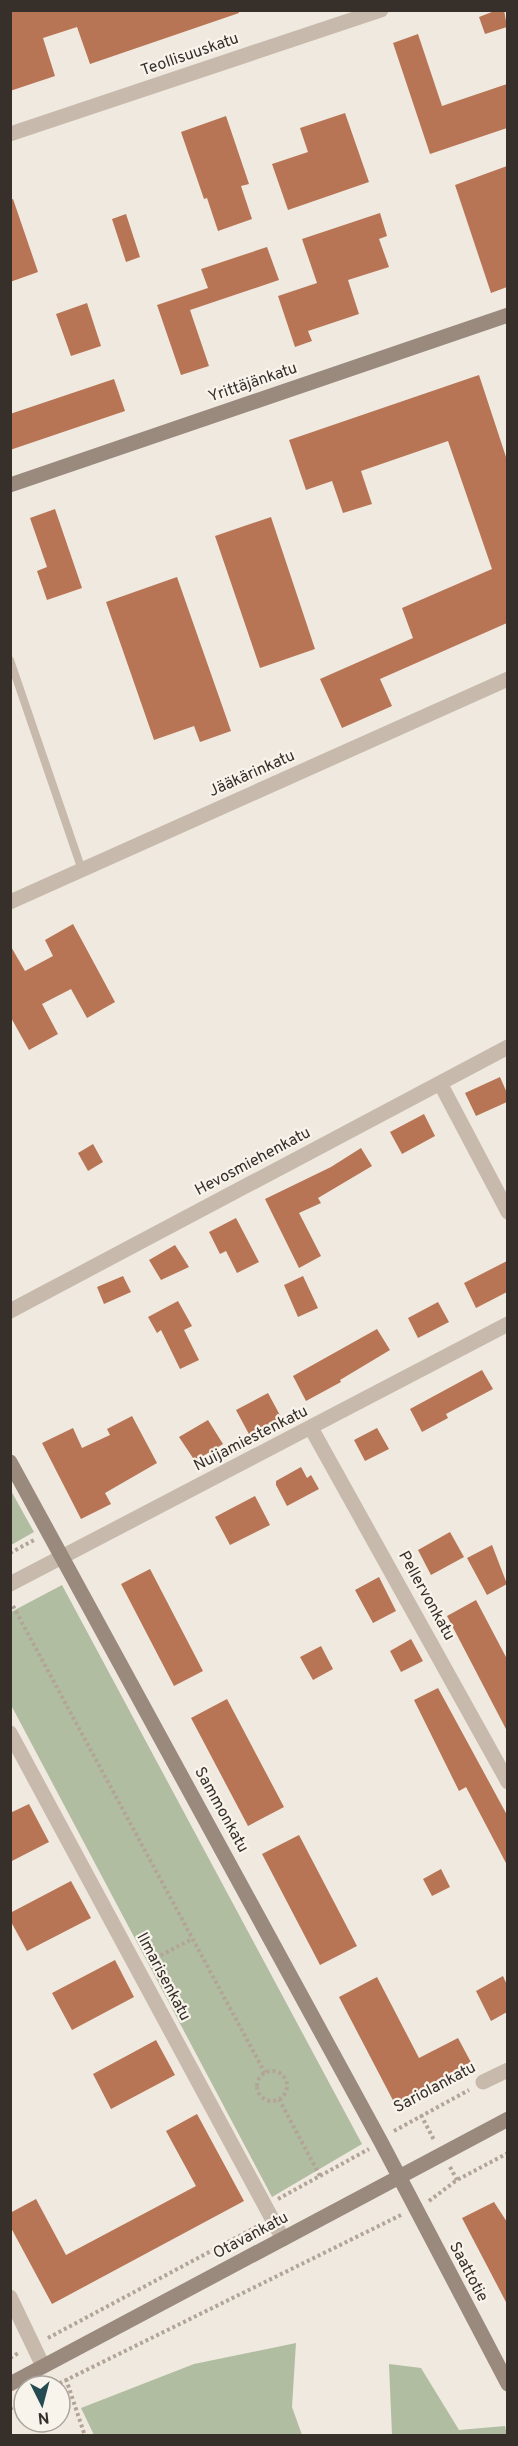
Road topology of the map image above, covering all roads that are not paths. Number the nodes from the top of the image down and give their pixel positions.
1 (381, 10) edge
2 (10, 134) edge
3 (507, 315) edge
4 (10, 485) edge
5 (10, 660) edge
6 (507, 679) edge
7 (82, 870) junction
8 (10, 902) edge
9 (507, 1047) edge
10 (440, 1083) junction
11 (507, 1212) edge
12 (13, 1310) edge
13 (507, 1324) edge
14 (311, 1428) junction
15 (10, 1462) edge
16 (61, 1557) junction
17 (10, 1584) edge
18 (10, 1733) edge
19 (507, 1782) edge
20 (507, 2070) edge
21 (483, 2082) road end
22 (507, 2119) edge
23 (399, 2176) junction
24 (283, 2239) junction
25 (10, 2298) edge
26 (43, 2366) junction
27 (10, 2384) edge
28 (507, 2384) edge

1 - 2 street, Teollisuuskatu
3 - 4 street, Yrittäjänkatu
5 - 7 lane
6 - 7 street, Jääkärinkatu
7 - 8 street, Jääkärinkatu
9 - 10 street, Hevosmiehenkatu
10 - 11 street
10 - 12 street, Hevosmiehenkatu
13 - 14 street, Nuijamiestenkatu
14 - 16 street, Nuijamiestenkatu
14 - 19 street, Pellervonkatu
15 - 16 street, Sammonkatu
16 - 17 street, Nuijamiestenkatu
16 - 23 street, Sammonkatu
18 - 24 street, Ilmarisenkatu
20 - 21 street, Sariolankatu
22 - 23 street, Otavankatu
23 - 24 street, Otavankatu
23 - 28 street, Saattotie
24 - 26 street, Otavankatu
25 - 26 street
26 - 27 street, Otavankatu

